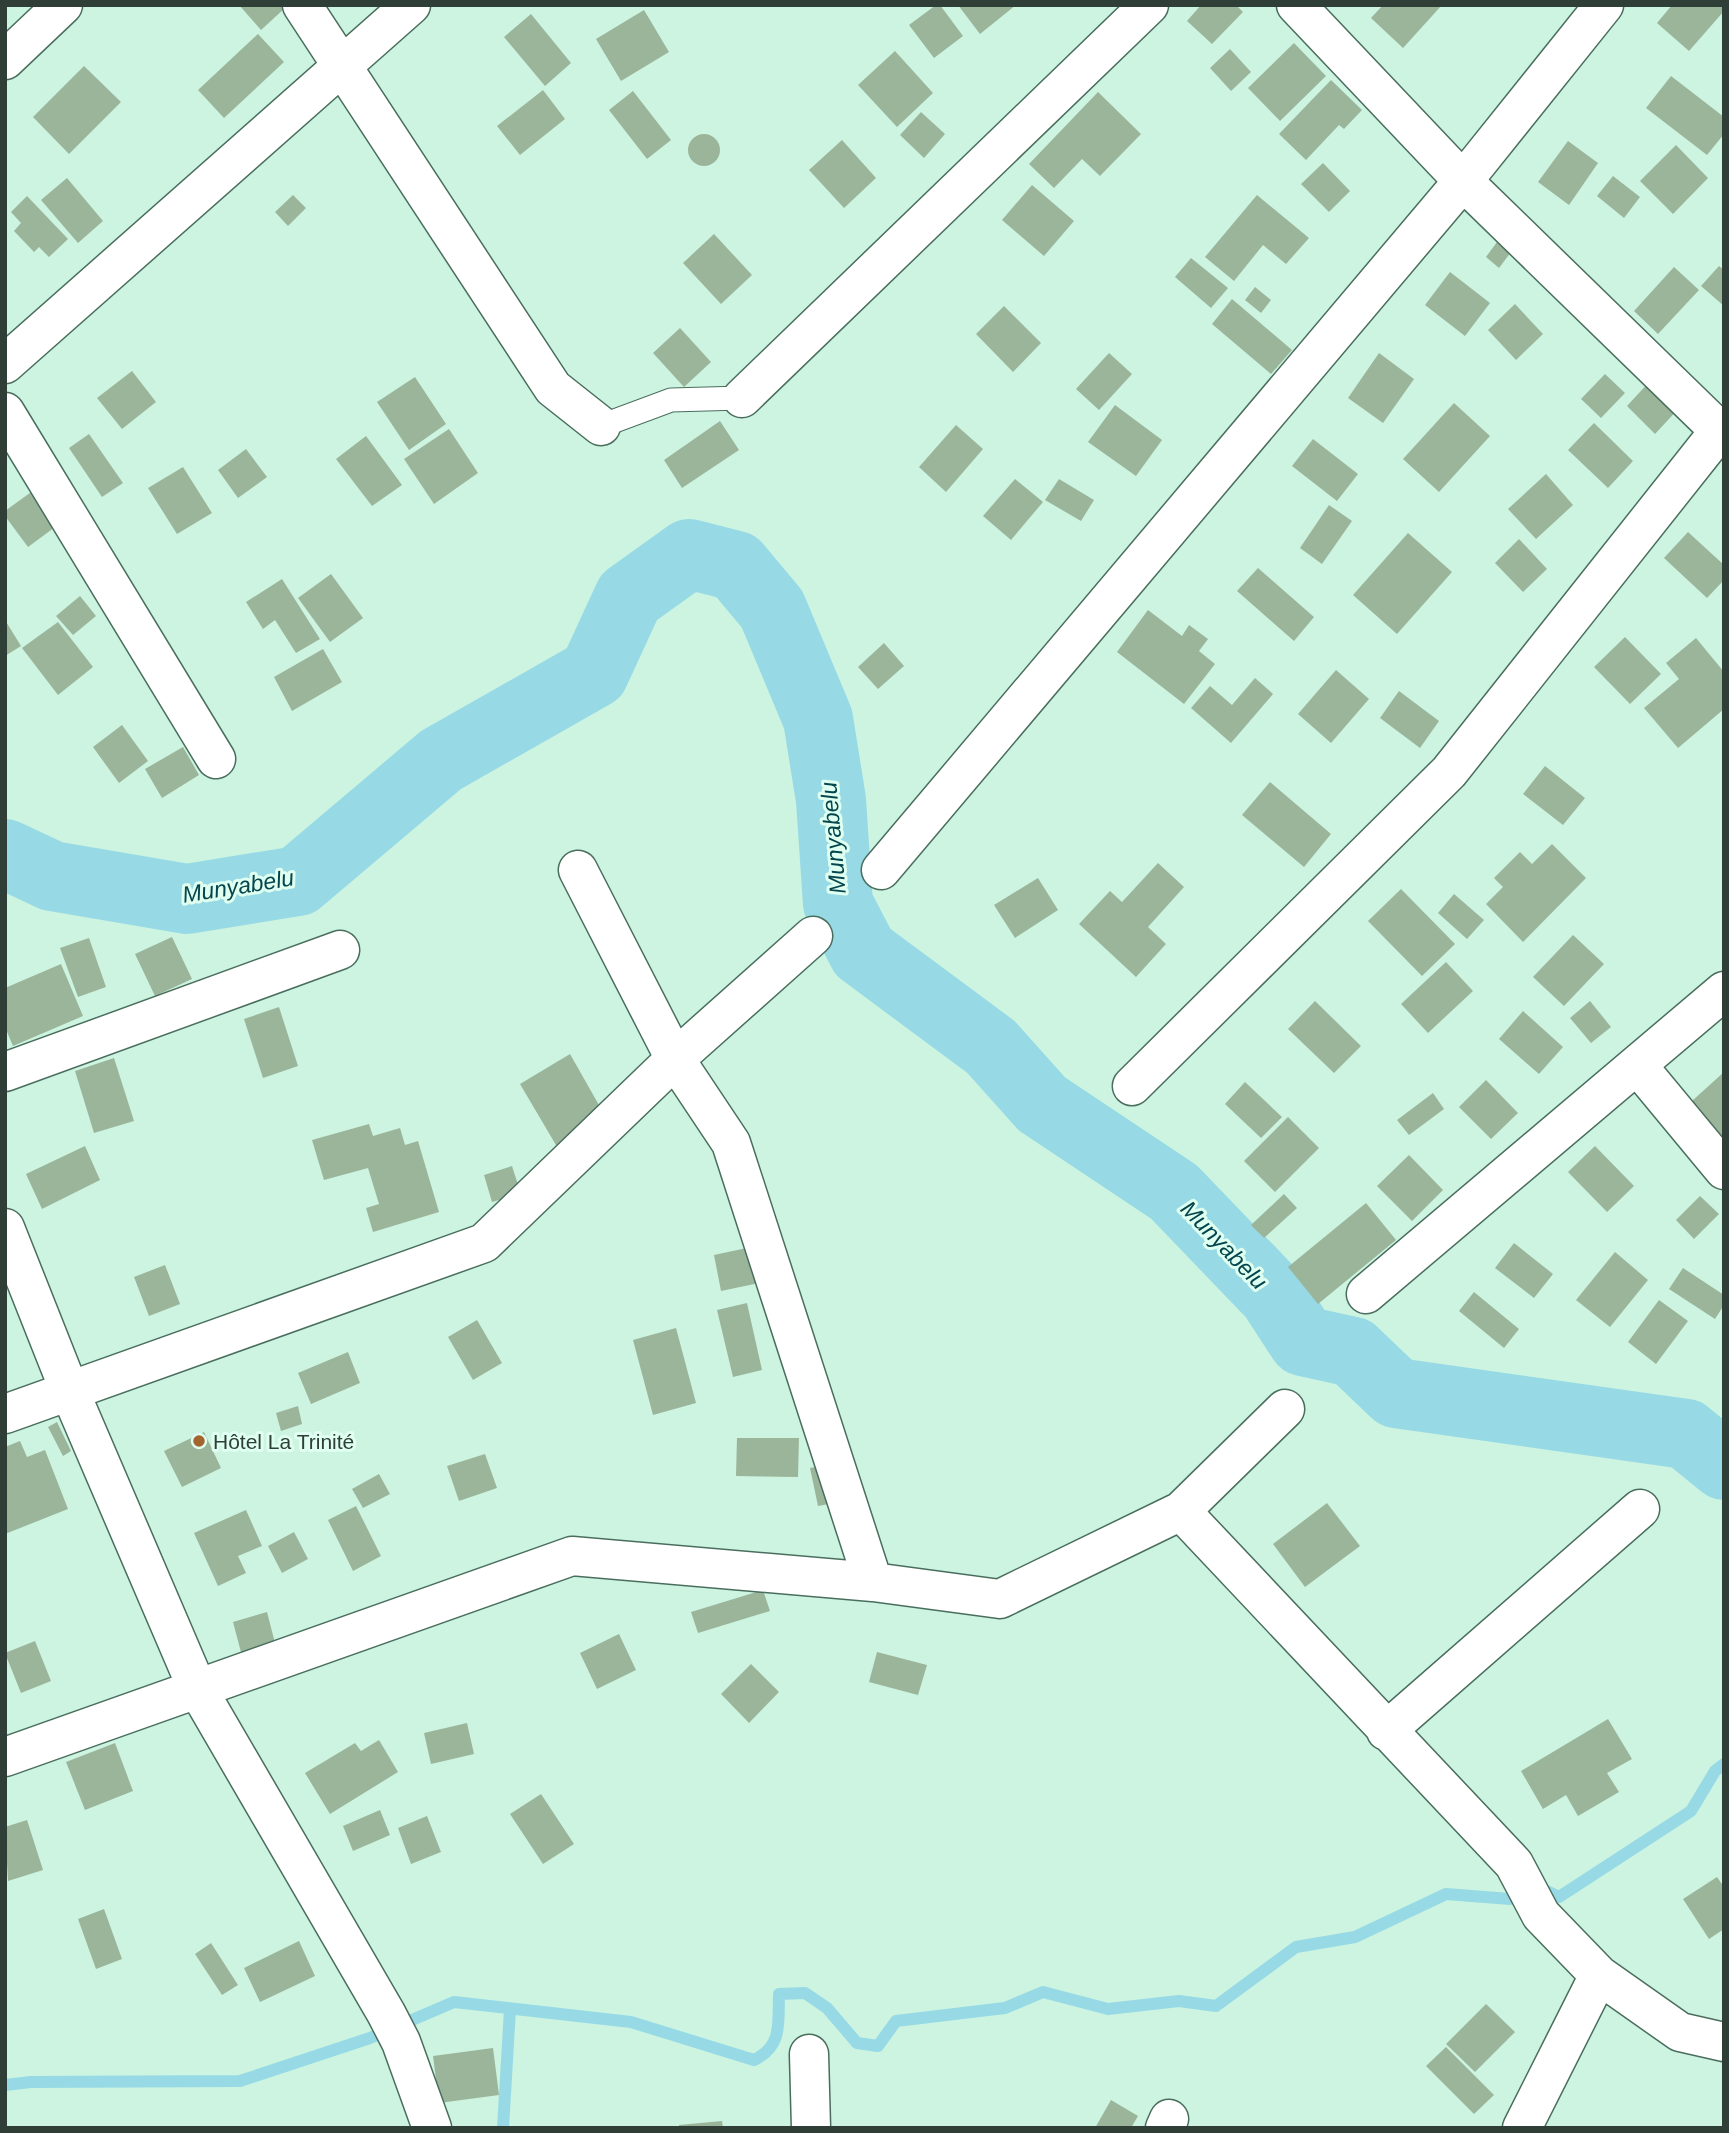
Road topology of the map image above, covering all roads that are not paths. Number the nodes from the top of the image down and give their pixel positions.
1 (63, 5) edge
2 (302, 5) edge
3 (411, 5) edge
4 (1149, 5) edge
5 (1296, 5) edge
6 (1604, 5) edge
7 (5, 60) edge
8 (342, 65) junction
9 (1463, 181) junction
10 (5, 364) edge
11 (742, 398) joint
12 (5, 412) edge
13 (601, 426) joint
14 (1722, 430) edge
15 (216, 759) dead end
16 (578, 870) dead end
17 (881, 870) dead end
18 (813, 936) dead end
19 (340, 950) dead end
20 (1724, 991) edge
21 (675, 1059) junction
22 (1637, 1065) junction
23 (5, 1072) edge
24 (1132, 1086) dead end
25 (1724, 1170) edge
26 (5, 1228) edge
27 (1366, 1294) dead end
28 (70, 1392) junction
29 (1285, 1409) dead end
30 (5, 1414) edge
31 (1640, 1509) dead end
32 (1181, 1511) junction
33 (873, 1582) junction
34 (197, 1688) junction
35 (1387, 1731) junction
36 (5, 1758) edge
37 (1599, 1975) junction
38 (1724, 2042) edge
39 (809, 2054) dead end
40 (432, 2128) edge
41 (811, 2128) edge
42 (1522, 2128) edge

1 - 7 street
2 - 8 street
3 - 8 street
4 - 11 street
5 - 9 street
6 - 9 street
8 - 10 street
8 - 13 street
9 - 14 street
9 - 17 street
11 - 13 lane
12 - 15 street
14 - 24 street
16 - 21 street
18 - 21 street
19 - 23 street
20 - 22 street
21 - 28 street
21 - 33 street
22 - 25 street
22 - 27 street
26 - 28 street
28 - 30 street
28 - 34 street
29 - 32 street
31 - 35 street
32 - 33 street
32 - 35 street
33 - 34 street
34 - 36 street
34 - 40 street
35 - 37 street
37 - 38 street
37 - 42 street
39 - 41 street

